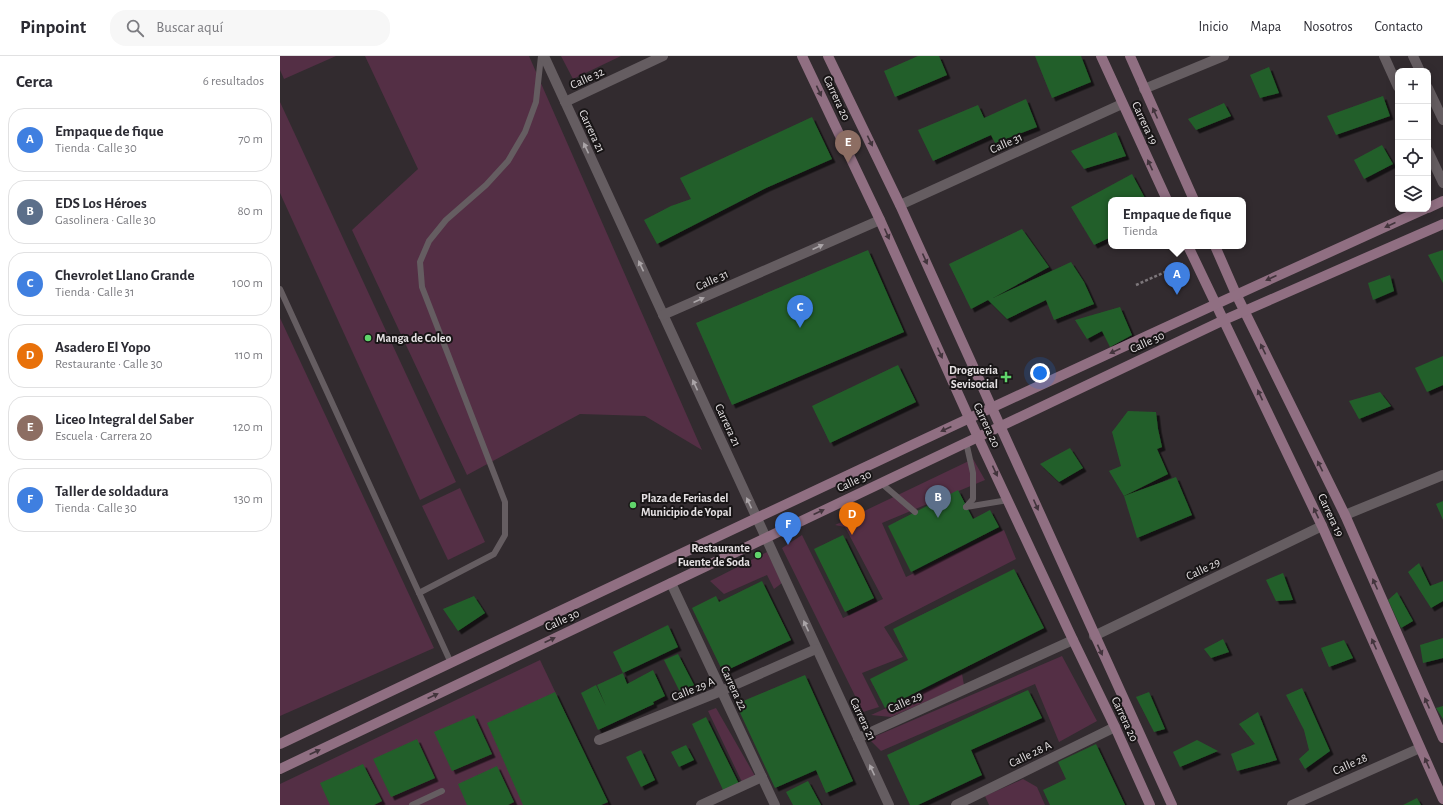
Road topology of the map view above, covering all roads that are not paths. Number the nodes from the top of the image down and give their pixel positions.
1 (543, 56) edge
2 (663, 56) edge
3 (802, 56) edge
4 (828, 56) edge
5 (1101, 56) edge
6 (1130, 56) edge
7 (1224, 56) edge
8 (1384, 56) edge
9 (1414, 56) edge
10 (1419, 68) edge
11 (1395, 80) edge
12 (1144, 89) junction
13 (1431, 94) edge
14 (565, 102) junction
15 (1122, 104) junction
16 (1443, 120) edge
17 (1431, 157) edge
18 (1443, 183) edge
19 (1165, 197) edge
20 (1193, 197) edge
21 (1443, 201) edge
22 (900, 205) junction
23 (1431, 207) edge
24 (1418, 212) edge
25 (880, 220) junction
26 (1443, 224) edge
27 (1189, 249) edge
28 (1216, 249) edge
29 (280, 289) edge
30 (1236, 294) junction
31 (1215, 304) junction
32 (1245, 311) junction
33 (663, 316) junction
34 (1224, 320) junction
35 (992, 407) junction
36 (969, 418) junction
37 (1001, 426) junction
38 (979, 436) junction
39 (966, 442) junction
40 (1443, 475) edge
41 (881, 483) junction
42 (1008, 500) junction
43 (915, 512) dead end
44 (1345, 515) junction
45 (756, 518) junction
46 (1322, 526) junction
47 (765, 538) junction
48 (671, 583) junction
49 (419, 593) junction
50 (1094, 636) junction
51 (1073, 640) junction
52 (816, 649) junction
53 (451, 663) junction
54 (721, 691) junction
55 (1115, 727) junction
56 (1442, 733) edge
57 (858, 738) junction
58 (599, 740) dead end
59 (280, 744) edge
60 (1420, 748) junction
61 (280, 769) edge
62 (762, 777) junction
63 (442, 791) dead end
64 (1443, 799) edge
65 (412, 805) edge
66 (701, 805) edge
67 (775, 805) edge
68 (889, 805) edge
69 (956, 805) edge
70 (1150, 805) edge
71 (1172, 805) edge
72 (1292, 805) edge

1 - 14 street, Carrera 21
1 - 49 lane
2 - 14 street, Calle 32
3 -> 25 main road, Carrera 20
4 -> 22 main road, Carrera 20
5 - 15 main road, Carrera 19
6 - 12 main road, Carrera 19
7 - 12 street
8 - 11 street
9 - 10 street
20 -> 12 main road, Carrera 19
13 - 16 street
33 -> 14 street, Carrera 21
19 -> 15 main road, Carrera 19
15 - 22 street, Calle 31
17 - 18 street
21 - 23 main road
22 -> 35 main road, Carrera 20
24 -> 30 main road, Calle 30
33 -> 25 street, Calle 31
25 -> 36 main road, Carrera 20
26 - 32 main road, Calle 30
27 - 31 main road, Carrera 19
28 - 30 main road, Carrera 19
29 - 49 lane
30 - 31 main road, Calle 30
30 - 32 main road, Carrera 19
31 - 34 main road, Carrera 19
31 -> 35 main road, Calle 30
32 - 34 main road, Calle 30
44 -> 32 main road, Carrera 19
45 -> 33 street, Carrera 21
34 - 37 main road, Calle 30
46 -> 34 main road, Carrera 19
35 - 36 main road, Calle 30
35 - 37 main road, Carrera 20
36 - 38 main road, Carrera 20
36 -> 45 main road, Calle 30
37 - 38 main road, Calle 30
37 -> 50 main road, Carrera 20
38 - 39 main road, Calle 30
38 -> 42 main road, Carrera 20
39 - 41 main road, Calle 30
39 - 42 lane
40 - 44 street
41 - 43 lane
47 -> 41 main road, Calle 30
42 - 51 main road, Carrera 20
56 -> 44 main road, Carrera 19
45 - 47 street, Carrera 21
45 - 53 main road, Calle 30
46 - 50 street, Calle 29
60 -> 46 main road, Carrera 19
47 - 48 main road, Calle 30
52 -> 47 street, Carrera 21
48 - 54 street, Carrera 22
61 -> 48 main road, Calle 30
49 - 53 lane
50 -> 71 main road, Carrera 20
51 - 55 main road, Carrera 20
51 - 57 street, Calle 29
52 - 54 street, Calle 29 A
52 - 57 street, Carrera 21
53 - 59 main road, Calle 30
54 - 58 street, Calle 29 A
54 - 62 street, Carrera 22
55 - 69 street, Calle 28 A
55 - 70 main road, Carrera 20
68 -> 57 street, Carrera 21
64 -> 60 main road, Carrera 19
60 - 72 street, Calle 28
62 - 66 street
62 - 67 street, Carrera 22
63 - 65 lane

